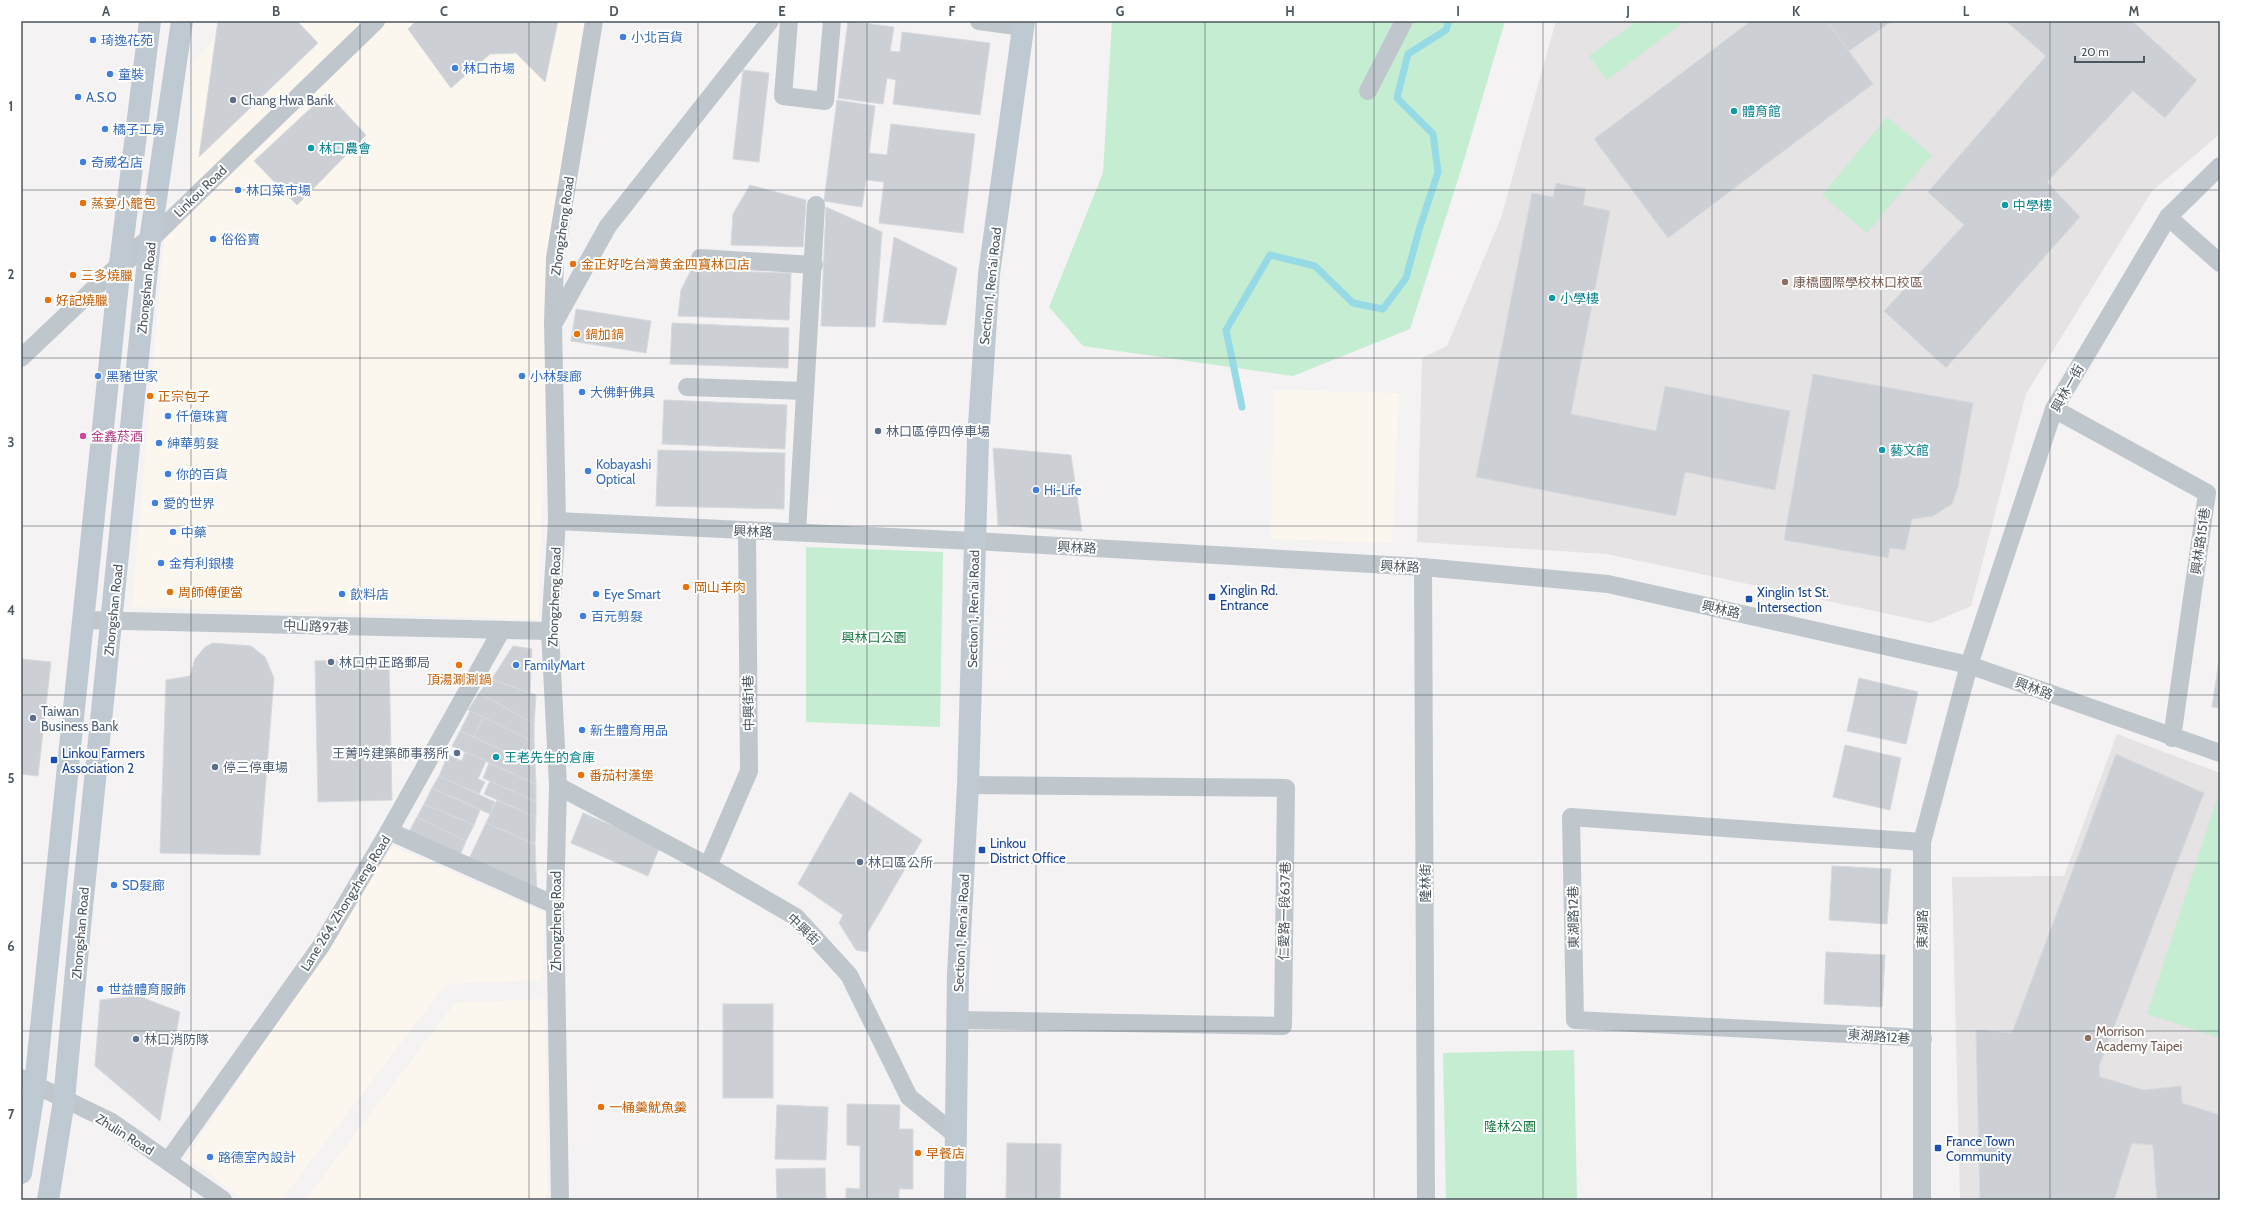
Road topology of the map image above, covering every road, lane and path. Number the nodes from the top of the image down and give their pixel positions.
1 (150, 21) edge
2 (182, 21) edge
3 (376, 21) edge
4 (594, 21) edge
5 (770, 21) edge
6 (789, 21) edge
7 (832, 21) edge
8 (978, 21) edge
9 (1404, 21) edge
10 (1024, 24) edge
11 (1368, 91) dead end
12 (2220, 166) edge
13 (816, 205) dead end
14 (2168, 217) junction
15 (150, 240) junction
16 (700, 258) dead end
17 (2220, 263) edge
18 (120, 264) junction
19 (814, 265) junction
20 (553, 323) junction
21 (21, 358) edge
22 (687, 387) dead end
23 (805, 391) junction
24 (2054, 409) junction
25 (557, 521) junction
26 (747, 531) junction
27 (797, 532) junction
28 (974, 541) junction
29 (1422, 567) junction
30 (82, 620) junction
31 (112, 620) junction
32 (501, 631) junction
33 (550, 631) junction
34 (1969, 665) junction
35 (2172, 738) junction
36 (2220, 753) edge
37 (968, 784) junction
38 (558, 786) junction
39 (389, 831) junction
40 (1922, 842) junction
41 (708, 866) junction
42 (555, 905) junction
43 (958, 1020) junction
44 (1923, 1039) junction
45 (28, 1082) edge
46 (64, 1100) junction
47 (957, 1136) junction
48 (168, 1161) junction
49 (21, 1173) edge
50 (48, 1200) edge
51 (222, 1200) edge
52 (560, 1200) edge
53 (955, 1200) edge
54 (1426, 1200) edge
55 (1922, 1200) edge

1 - 18 main road
2 - 15 main road, Zhongshan Road
3 - 15 street, Linkou Road
4 - 20 street, Zhongzheng Road
5 - 20 street
6 - 7 street
8 - 10 street
9 - 11 street
10 - 28 main road, Section 1, Ren'ai Road
12 - 14 street, 興林一街
13 - 19 street
14 - 17 street
14 - 24 street, 興林一街
15 - 18 street, Linkou Road
15 - 31 main road, Zhongshan Road
16 - 19 street
18 - 21 street, Linkou Road
18 - 30 main road
19 - 23 street
20 - 25 street, Zhongzheng Road
22 - 23 street
23 - 27 street
24 - 34 street, 興林一街
24 - 35 street, 興林路151巷
25 - 26 street, 興林路
25 - 33 street, Zhongzheng Road
26 - 27 street, 興林路
26 - 41 street, 中興街1巷
27 - 28 street, 興林路
28 - 29 street, 興林路
28 - 37 main road, Section 1, Ren'ai Road
29 - 34 street, 興林路
29 - 54 street, 隆林街
30 - 31 street, 中山路97巷
30 - 45 main road
31 - 32 street, 中山路97巷
31 - 46 main road, Zhongshan Road
32 - 33 street, 中山路97巷
32 - 39 street, Lane 264, Zhongzheng Road
33 - 38 street, Zhongzheng Road
34 - 35 street, 興林路
34 - 40 street, 東湖路
35 - 36 street, 興林路
37 - 43 main road, Section 1, Ren'ai Road
37 - 43 street, 仁愛路一段637巷
38 - 41 street, 中興街
38 - 42 street, Zhongzheng Road
39 - 42 street
39 - 48 street, Lane 264, Zhongzheng Road
40 - 44 street, 東湖路
40 - 44 street, 東湖路12巷
41 - 47 street, 中興街
42 - 52 street, Zhongzheng Road
43 - 47 main road, Section 1, Ren'ai Road
44 - 55 street, 東湖路
45 - 46 street, Zhulin Road
45 - 49 main road
46 - 48 street, Zhulin Road
46 - 50 main road, Zhongshan Road
47 - 53 main road, Section 1, Ren'ai Road
48 - 51 street, Zhulin Road

